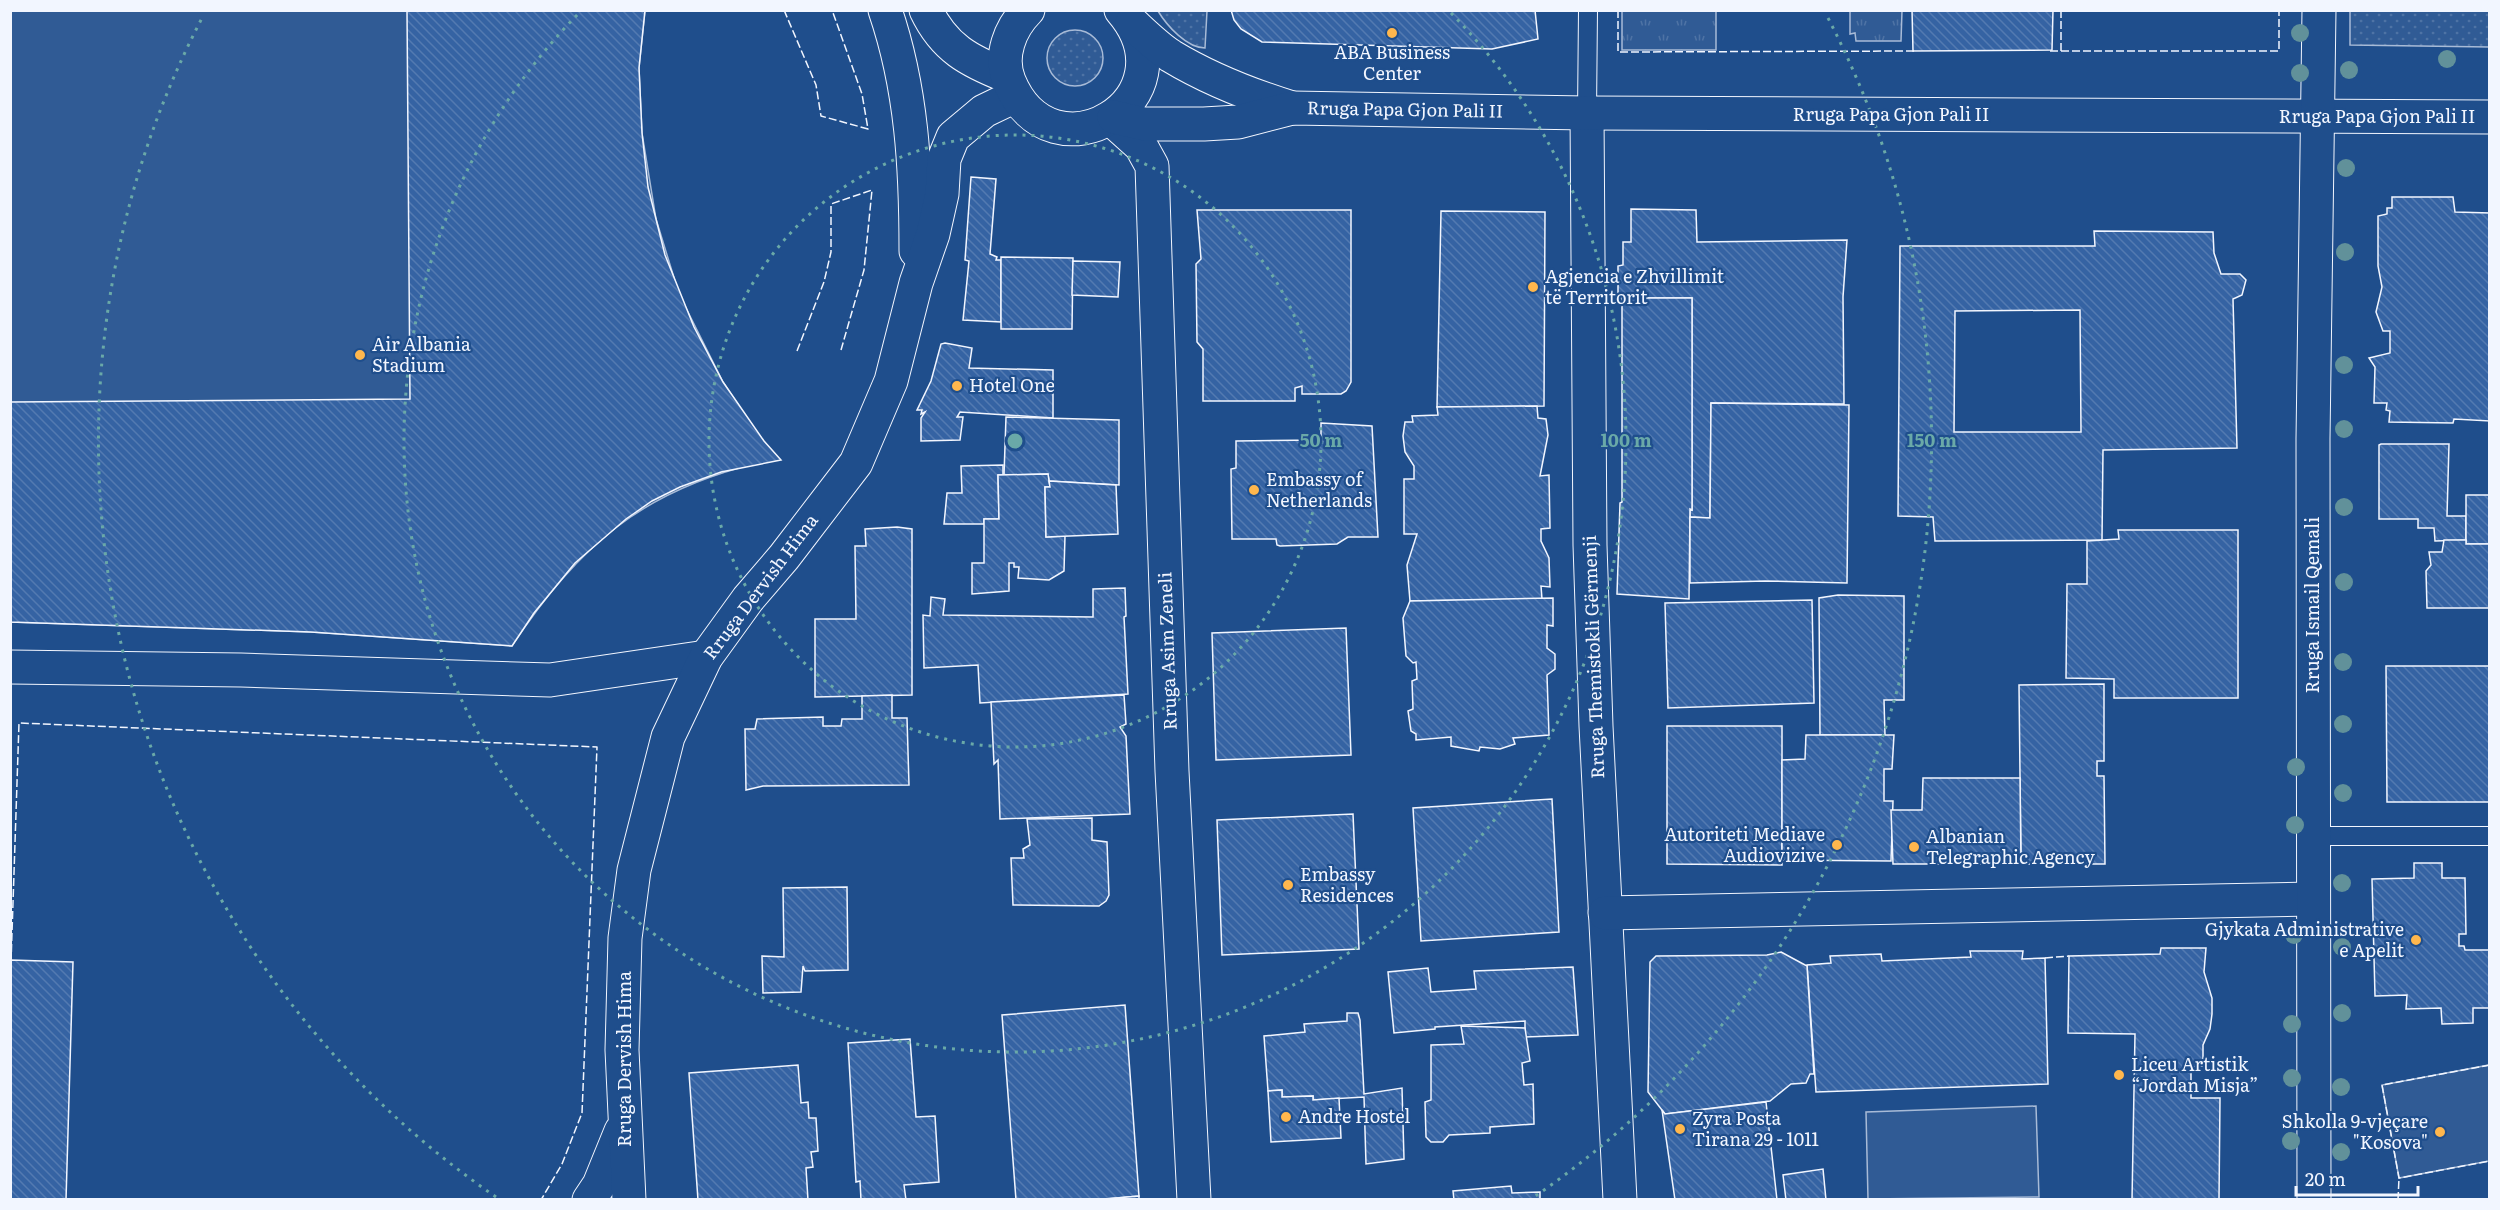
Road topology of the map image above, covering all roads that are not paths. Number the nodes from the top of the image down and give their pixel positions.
1 (885, 10) edge
2 (926, 10) edge
3 (1028, 10) edge
4 (1588, 10) edge
5 (2319, 10) edge
6 (1126, 17) edge
7 (1011, 86) junction
8 (1292, 108) junction
9 (1587, 113) junction
10 (2490, 117) edge
11 (1113, 118) junction
12 (2317, 118) junction
13 (916, 283) junction
14 (706, 657) junction
15 (10, 667) edge
16 (2313, 836) junction
17 (2490, 836) edge
18 (2313, 899) junction
19 (1605, 913) junction
20 (624, 1123) junction
21 (589, 1200) edge
22 (628, 1200) edge
23 (1194, 1200) edge
24 (1620, 1200) edge
25 (2314, 1200) edge

1 - 13 street
2 - 7 street
3 - 7 street
4 - 9 lane
5 - 12 street, Rruga Ismail Qemali
6 - 8 street, Rruga Papa Gjon Pali II
6 - 11 street
7 - 11 street
7 - 13 street, Rruga Dervish Hima
8 - 9 street, Rruga Papa Gjon Pali II
8 - 11 street, Rruga Papa Gjon Pali II
9 - 12 street, Rruga Papa Gjon Pali II
9 - 19 street, Rruga Themistokli Gërmenji
10 - 12 street, Rruga Papa Gjon Pali II
11 - 23 street, Rruga Asim Zeneli
12 - 16 street, Rruga Ismail Qemali
13 - 14 street, Rruga Dervish Hima
14 - 15 street
14 - 20 street, Rruga Dervish Hima
16 - 17 lane
16 - 18 street, Rruga Ismail Qemali
18 - 19 street
18 - 25 street, Rruga Ismail Qemali
19 - 24 street, Rruga Themistokli Gërmenji
20 - 21 street
20 - 22 street, Rruga Dervish Hima

